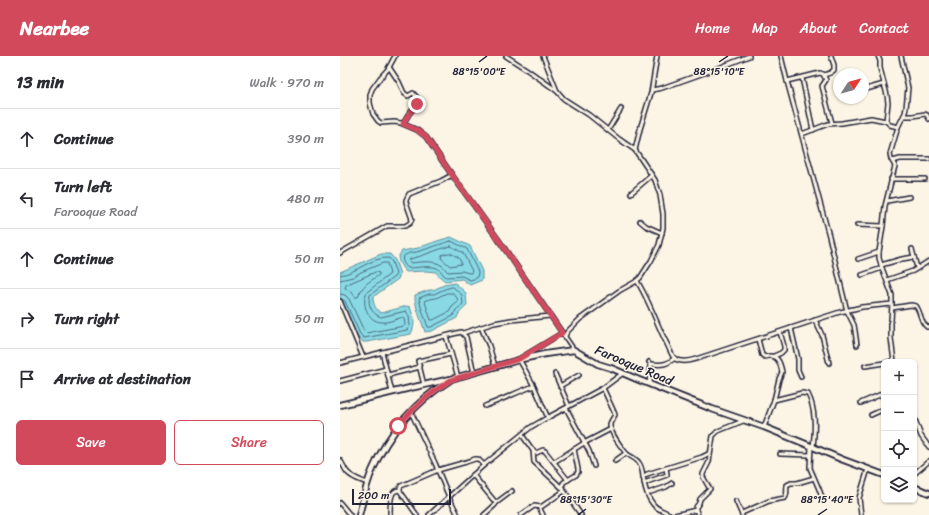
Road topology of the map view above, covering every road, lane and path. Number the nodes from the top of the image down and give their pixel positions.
1 (395, 56) edge
2 (506, 56) edge
3 (543, 56) edge
4 (656, 56) edge
5 (749, 56) edge
6 (781, 56) edge
7 (836, 56) edge
8 (878, 56) edge
9 (900, 56) edge
10 (831, 57) edge
11 (389, 67) junction
12 (824, 75) junction
13 (802, 78) junction
14 (787, 81) junction
15 (884, 84) junction
16 (869, 88) edge
17 (652, 90) junction
18 (557, 91) junction
19 (621, 109) dead end
20 (904, 116) junction
21 (929, 119) edge
22 (886, 121) junction
23 (832, 123) junction
24 (403, 124) junction
25 (898, 127) junction
26 (608, 130) junction
27 (812, 130) junction
28 (802, 134) junction
29 (636, 150) junction
30 (929, 160) edge
31 (893, 161) junction
32 (452, 175) junction
33 (652, 175) junction
34 (891, 179) junction
35 (925, 179) dead end
36 (631, 193) dead end
37 (909, 197) dead end
38 (887, 201) junction
39 (640, 221) dead end
40 (857, 225) dead end
41 (883, 226) junction
42 (662, 233) junction
43 (912, 249) dead end
44 (879, 252) junction
45 (340, 254) edge
46 (914, 257) junction
47 (858, 259) dead end
48 (929, 261) edge
49 (882, 266) junction
50 (917, 268) junction
51 (862, 275) dead end
52 (887, 280) junction
53 (637, 281) junction
54 (340, 301) edge
55 (892, 306) junction
56 (846, 311) junction
57 (550, 316) junction
58 (815, 320) junction
59 (481, 327) junction
60 (929, 327) edge
61 (791, 328) junction
62 (780, 332) junction
63 (463, 333) junction
64 (562, 333) junction
65 (446, 336) junction
66 (565, 336) junction
67 (758, 340) junction
68 (857, 344) dead end
69 (574, 350) junction
70 (382, 352) junction
71 (451, 354) junction
72 (774, 356) junction
73 (363, 357) junction
74 (675, 358) junction
75 (519, 359) junction
76 (894, 359) edge
77 (340, 363) edge
78 (829, 363) dead end
79 (881, 363) edge
80 (495, 366) junction
81 (865, 366) dead end
82 (420, 367) junction
83 (386, 369) junction
84 (474, 373) junction
85 (555, 374) dead end
86 (623, 374) junction
87 (388, 375) junction
88 (580, 375) dead end
89 (458, 378) junction
90 (801, 378) dead end
91 (451, 380) junction
92 (340, 381) edge
93 (649, 384) junction
94 (424, 385) junction
95 (534, 386) junction
96 (560, 386) junction
97 (603, 388) junction
98 (392, 392) junction
99 (881, 394) edge
100 (774, 400) junction
101 (861, 403) dead end
102 (340, 405) edge
103 (485, 406) dead end
104 (569, 406) junction
105 (566, 408) junction
106 (881, 410) edge
107 (412, 412) junction
108 (871, 415) dead end
109 (548, 418) junction
110 (745, 420) junction
111 (764, 427) junction
112 (917, 428) edge
113 (611, 430) junction
114 (522, 435) junction
115 (584, 443) junction
116 (812, 446) junction
117 (929, 447) edge
118 (574, 449) junction
119 (533, 450) junction
120 (626, 453) junction
121 (710, 453) junction
122 (780, 454) dead end
123 (810, 455) junction
124 (340, 460) edge
125 (616, 461) dead end
126 (929, 461) edge
127 (554, 462) junction
128 (484, 465) junction
129 (594, 466) dead end
130 (666, 468) junction
131 (868, 469) junction
132 (438, 470) junction
133 (917, 471) edge
134 (881, 474) edge
135 (473, 475) junction
136 (643, 477) junction
137 (814, 478) junction
138 (568, 480) junction
139 (368, 483) junction
140 (644, 483) junction
141 (672, 483) dead end
142 (917, 488) edge
143 (400, 490) junction
144 (564, 490) junction
145 (512, 491) dead end
146 (648, 493) junction
147 (929, 493) edge
148 (449, 497) junction
149 (823, 500) dead end
150 (736, 501) dead end
151 (340, 503) edge
152 (496, 503) junction
153 (539, 507) junction
154 (696, 510) junction
155 (742, 514) edge
156 (350, 515) edge
157 (359, 515) edge
158 (390, 515) edge
159 (417, 515) edge
160 (429, 515) edge
161 (458, 515) edge
162 (484, 515) edge
163 (521, 515) edge
164 (543, 515) edge
165 (581, 515) edge
166 (671, 515) edge
167 (675, 515) edge
168 (698, 515) edge
169 (861, 515) edge

1 - 11 street
2 - 18 street
3 - 18 street
4 - 17 street
5 - 17 street
6 - 14 street
7 - 10 street
8 - 15 street
9 - 20 street
10 - 12 street
11 - 24 street
11 - 24 street
12 - 13 street
12 - 23 street
13 - 14 street
13 - 27 street
14 - 28 street
15 - 16 street
15 - 22 street
17 - 29 street
18 - 26 street
19 - 26 street
20 - 21 street
20 - 25 street
22 - 23 street
22 - 25 street
23 - 27 street
24 - 32 street, Farooque Road
25 - 31 street
26 - 29 street
27 - 28 street
28 - 56 street
29 - 33 street
30 - 31 street
31 - 34 street
32 - 45 street
32 - 57 street, Farooque Road
33 - 36 street
33 - 42 street
34 - 35 street
34 - 38 street
37 - 38 street
38 - 41 street
39 - 42 street
40 - 41 street
41 - 44 street
42 - 53 street
43 - 46 street
44 - 47 street
44 - 49 street
46 - 49 street
46 - 50 street
48 - 50 street
49 - 51 street
49 - 52 street
50 - 52 street
52 - 55 street
53 - 66 street
53 - 74 street
54 - 73 street
55 - 56 street
55 - 60 street
55 - 76 street
56 - 58 street
56 - 68 street
57 - 59 street
57 - 64 street, Farooque Road
58 - 61 street
58 - 78 street
59 - 63 street
59 - 80 street
61 - 62 street
61 - 90 street
62 - 67 street
62 - 72 street
63 - 65 street
63 - 84 street
64 - 66 street, Farooque Road
64 - 75 street
65 - 70 street
65 - 71 street
66 - 69 street, Farooque Road
67 - 72 street
67 - 74 street
69 - 75 main road
69 - 86 main road, Farooque Road
70 - 73 street
70 - 83 street
71 - 82 street
71 - 89 street
72 - 100 street
73 - 77 street
74 - 93 street
75 - 80 main road
75 - 95 street
79 - 81 street
80 - 84 main road
82 - 87 street
82 - 94 street
83 - 87 street
83 - 92 street
84 - 89 main road
85 - 96 street
86 - 93 main road, Farooque Road
86 - 97 street
87 - 98 street
88 - 96 street
89 - 91 main road
91 - 94 main road
91 - 107 main road
93 - 110 main road, Farooque Road
94 - 98 main road
95 - 103 street
95 - 109 street
96 - 104 street
97 - 104 street
97 - 113 street
98 - 102 main road
99 - 101 street
100 - 111 street
100 - 116 street
104 - 105 street
105 - 109 street
105 - 115 street
106 - 108 street
107 - 132 street
107 - 139 main road
109 - 114 street
110 - 111 main road, Farooque Road
110 - 121 street
111 - 116 main road, Farooque Road
112 - 117 street
113 - 115 street
113 - 120 street
114 - 119 street
114 - 128 street
115 - 118 street
115 - 129 street
116 - 123 street
116 - 131 main road, Farooque Road
118 - 127 street
118 - 138 street
119 - 127 street
119 - 144 street
120 - 125 street
120 - 136 street
121 - 130 street
121 - 154 street
122 - 123 street
123 - 137 street
124 - 139 street
126 - 133 street
127 - 138 street
128 - 132 street
128 - 135 street
130 - 136 street
130 - 140 street
131 - 134 main road, Farooque Road
131 - 169 street
132 - 143 street
132 - 148 street
135 - 148 street
135 - 152 street
136 - 140 street
137 - 149 street
137 - 155 street
138 - 144 street
139 - 157 main road
140 - 146 street
141 - 146 street
142 - 147 main road
143 - 158 street
143 - 159 street
144 - 153 street
144 - 165 street
145 - 152 street
146 - 166 street
148 - 160 street
148 - 161 street
150 - 155 street
151 - 156 street
152 - 162 street
153 - 163 street
153 - 164 street
154 - 167 street
154 - 168 street

